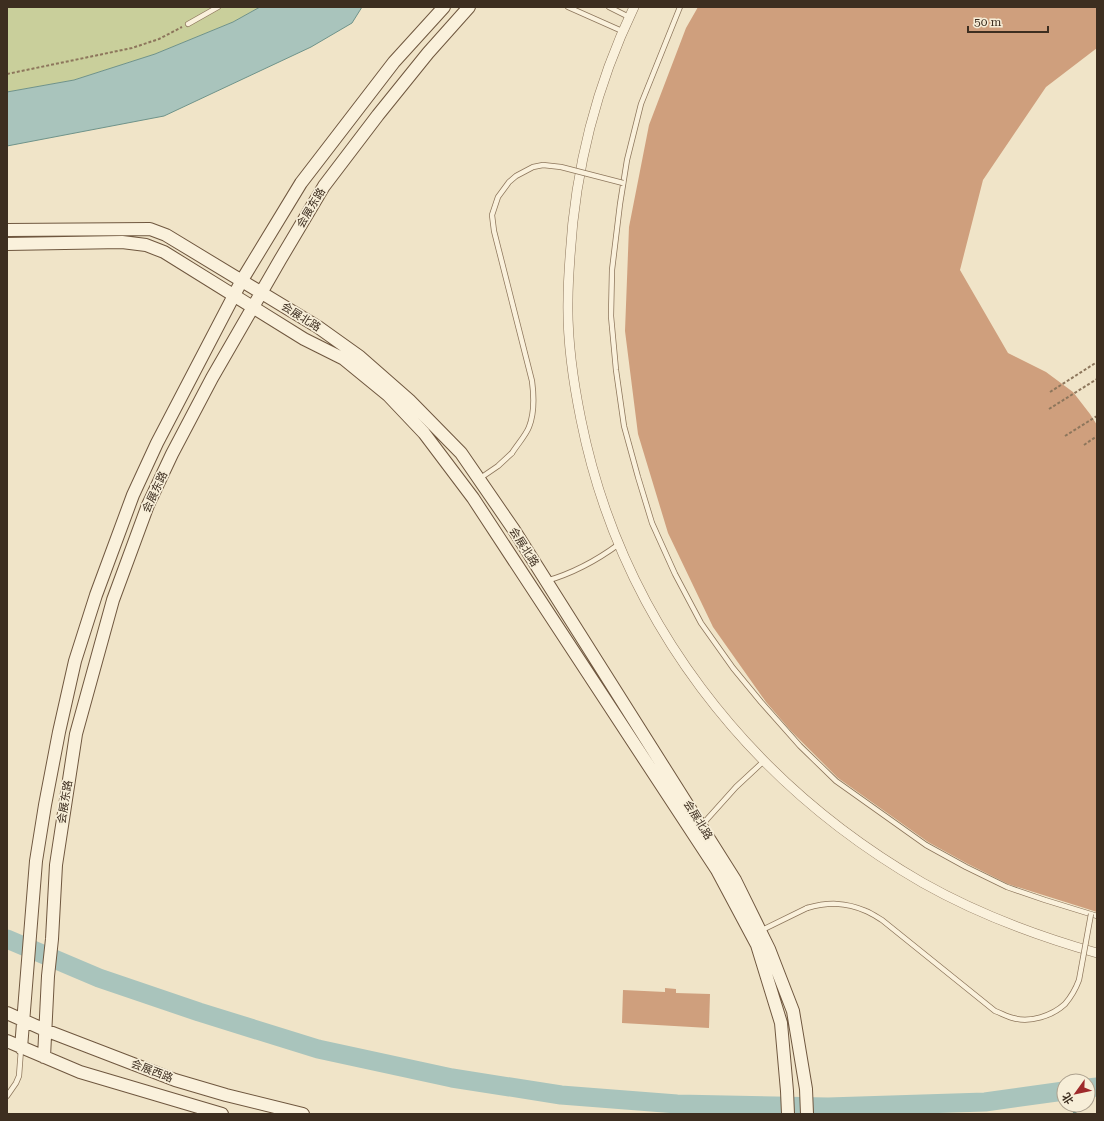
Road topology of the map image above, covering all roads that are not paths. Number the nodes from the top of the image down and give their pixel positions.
1 (218, 7) edge
2 (444, 7) edge
3 (469, 7) edge
4 (568, 7) edge
5 (609, 7) edge
6 (634, 7) edge
7 (680, 7) edge
8 (630, 17) junction
9 (188, 24) road end
10 (622, 32) junction
11 (623, 183) junction
12 (7, 230) edge
13 (7, 244) edge
14 (242, 280) junction
15 (262, 292) junction
16 (234, 295) junction
17 (253, 308) junction
18 (480, 479) junction
19 (619, 544) junction
20 (546, 581) junction
21 (764, 761) junction
22 (701, 826) junction
23 (1091, 914) junction
24 (1097, 916) edge
25 (760, 931) junction
26 (1097, 953) edge
27 (7, 1013) edge
28 (24, 1021) junction
29 (45, 1030) junction
30 (7, 1041) edge
31 (21, 1048) junction
32 (44, 1057) junction
33 (7, 1096) edge
34 (222, 1114) edge
35 (303, 1114) edge
36 (788, 1114) edge
37 (807, 1114) edge

1 - 9 lane
2 - 14 street, 会展东路
3 - 15 street, 会展东路
4 - 10 lane
5 - 8 lane
6 - 8 street
7 - 11 lane
8 - 10 street
10 - 19 street
11 - 18 lane, bridge
11 - 23 lane
12 - 14 street, 会展北路
13 - 16 street, 会展北路
14 - 15 street, 会展北路
14 - 16 street, 会展东路
15 - 17 street, 会展东路
15 - 18 street, 会展北路
16 - 17 street, 会展北路
16 - 28 street, 会展东路
17 - 29 street, 会展东路
17 - 36 street, 会展北路
18 - 20 street, 会展北路
19 - 20 lane
19 - 21 street
20 - 22 street, 会展北路
21 - 22 lane
21 - 26 street
22 - 25 street, 会展北路
23 - 24 lane
23 - 25 lane, bridge
25 - 37 street, 会展北路
27 - 28 street, 会展西路
28 - 29 street, 会展西路
28 - 31 street, 会展东路
29 - 32 street, 会展东路
29 - 35 street, 会展西路
30 - 31 street, 会展西路
31 - 32 street, 会展西路
31 - 33 lane
32 - 34 street, 会展西路

